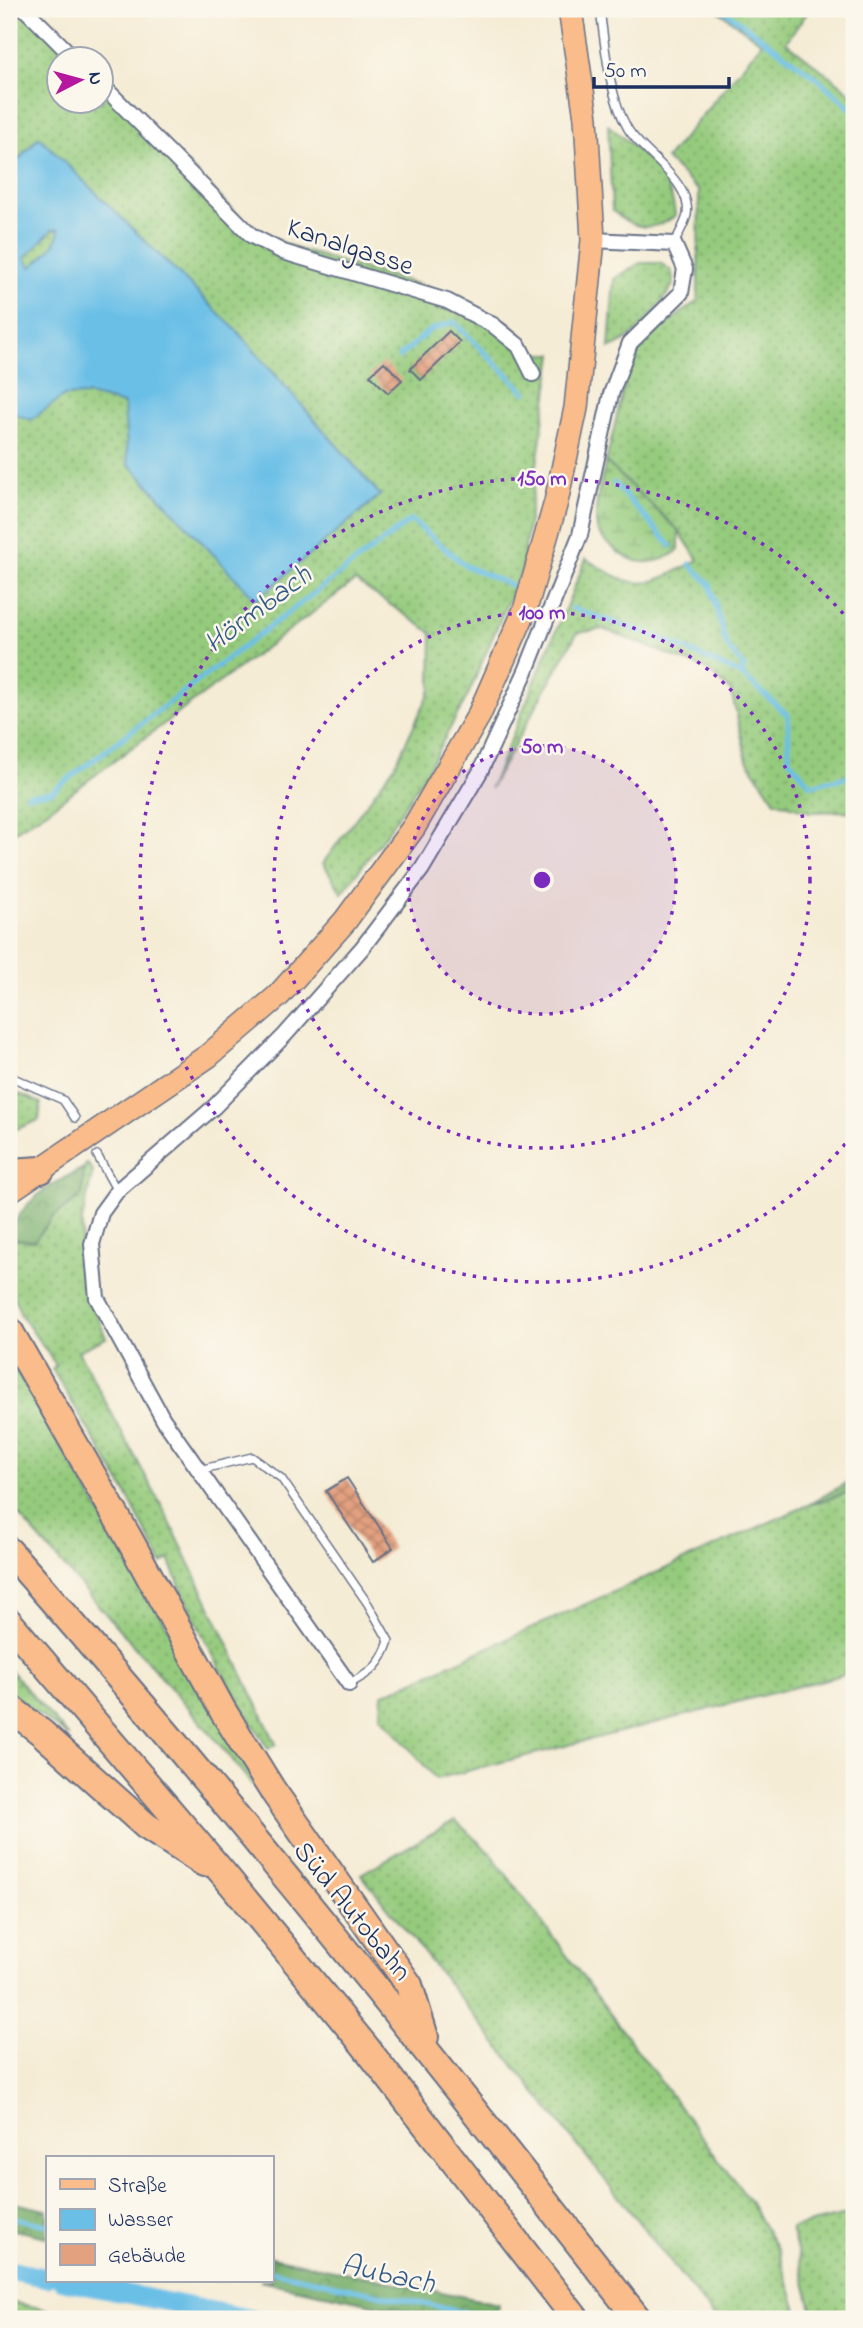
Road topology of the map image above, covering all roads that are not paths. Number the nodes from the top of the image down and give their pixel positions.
1 (25, 9) edge
2 (570, 9) edge
3 (600, 9) edge
4 (62, 46) edge
5 (116, 99) edge
6 (593, 240) junction
7 (674, 244) junction
8 (533, 374) dead end
9 (9, 1076) edge
10 (75, 1118) dead end
11 (97, 1156) dead end
12 (41, 1170) joint
13 (9, 1187) edge
14 (117, 1191) junction
15 (9, 1330) edge
16 (198, 1470) junction
17 (9, 1551) edge
18 (9, 1622) edge
19 (349, 1684) joint
20 (9, 1707) edge
21 (227, 1878) junction
22 (430, 2052) junction
23 (574, 2317) edge
24 (638, 2319) edge

1 - 4 street
2 - 6 main road
3 - 7 lane
5 - 8 street, Kanalgasse
6 - 7 street
6 - 12 main road
7 - 14 street
9 - 10 lane
11 - 14 lane
12 - 13 highway
14 - 16 street
15 - 22 highway
16 - 19 street
16 - 19 lane
17 - 22 highway, Süd Autobahn
18 - 21 highway
20 - 21 highway
21 - 23 highway
22 - 24 highway, Süd Autobahn

